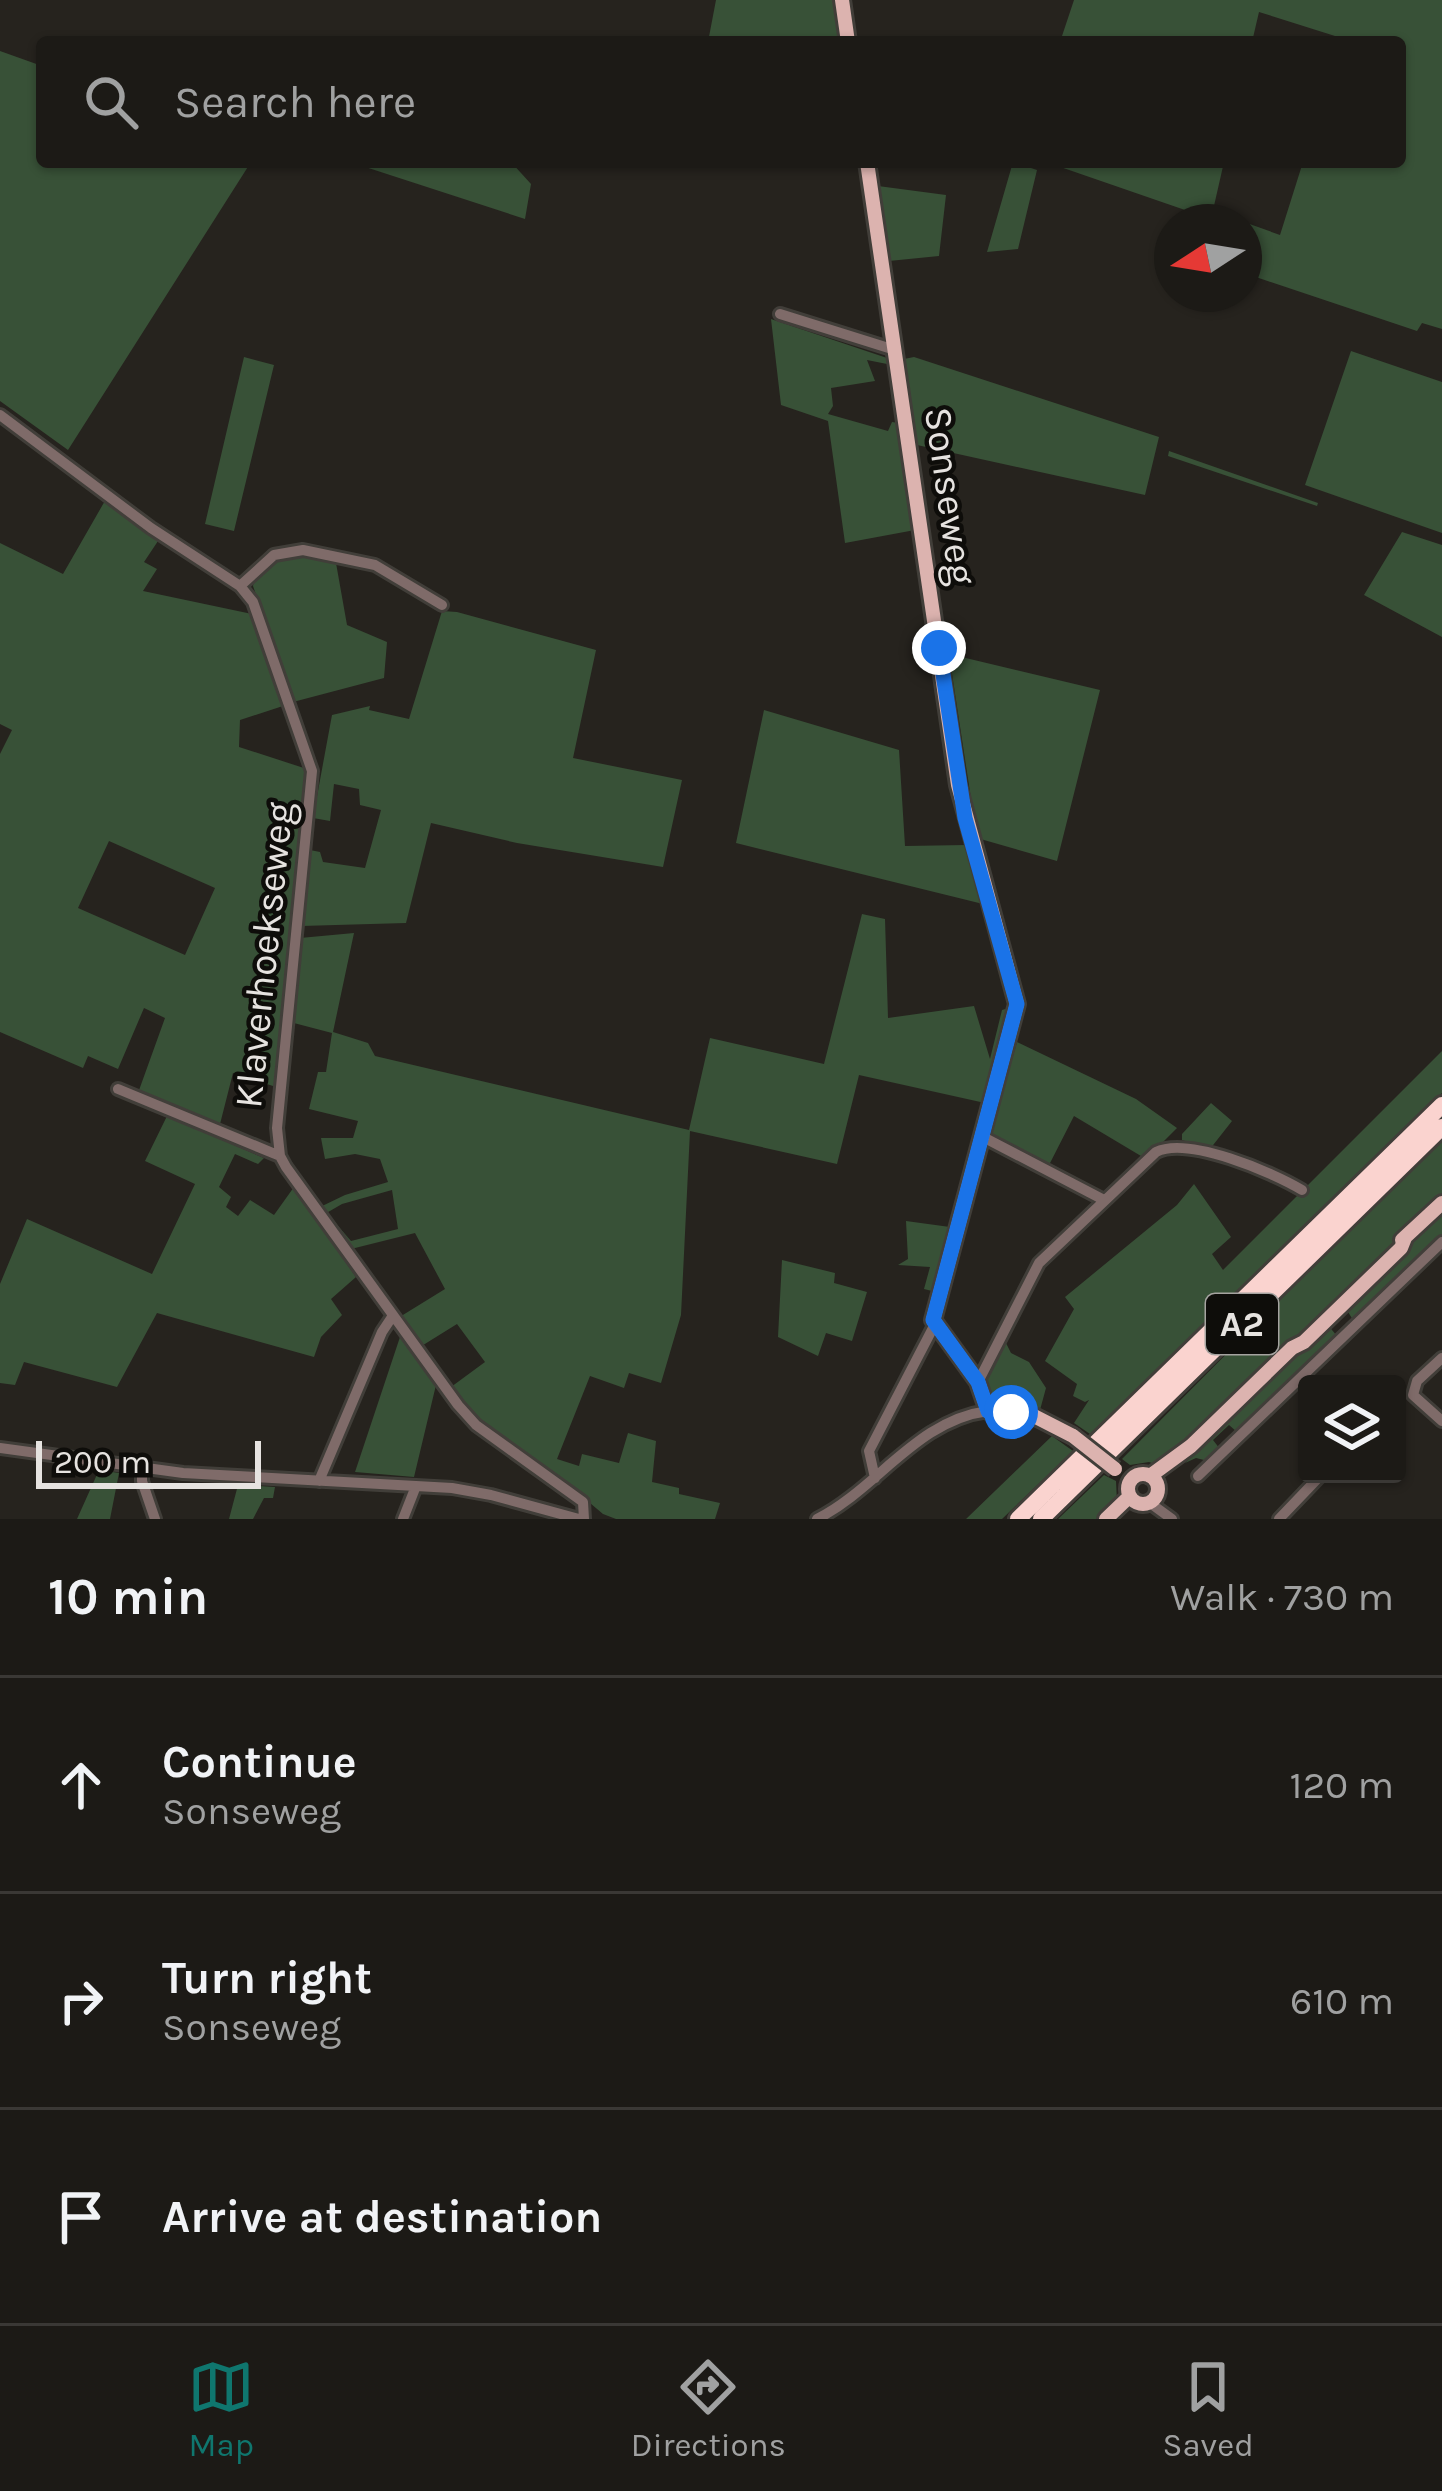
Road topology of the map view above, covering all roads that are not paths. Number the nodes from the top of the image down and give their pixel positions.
1 (842, 0) edge
2 (847, 36) edge
3 (868, 168) edge
4 (780, 314) dead end
5 (895, 350) junction
6 (0, 415) edge
7 (241, 586) junction
8 (442, 605) dead end
9 (118, 1089) dead end
10 (1442, 1105) edge
11 (1442, 1127) edge
12 (981, 1136) junction
13 (280, 1156) junction
14 (1302, 1190) dead end
15 (1104, 1200) junction
16 (1442, 1203) edge
17 (1442, 1242) edge
18 (1331, 1310) junction
19 (392, 1317) junction
20 (935, 1324) junction
21 (1350, 1330) junction
22 (1442, 1358) edge
23 (978, 1382) junction
24 (1406, 1396) edge
25 (988, 1411) junction
26 (1442, 1421) edge
27 (0, 1448) edge
28 (142, 1468) junction
29 (1198, 1476) dead end
30 (875, 1478) junction
31 (319, 1481) junction
32 (1313, 1483) edge
33 (1136, 1485) junction
34 (416, 1486) junction
35 (820, 1518) edge
36 (155, 1519) edge
37 (404, 1519) edge
38 (581, 1519) edge
39 (1018, 1519) edge
40 (1041, 1519) edge
41 (1110, 1519) edge
42 (1173, 1519) edge
43 (1279, 1519) edge

1 - 2 main road
3 - 5 main road, Sonseweg
4 - 5 street
5 - 12 main road, Sonseweg
6 - 7 street
7 - 8 street
7 - 13 street, Klaverhoekseweg
9 - 13 street
10 - 39 highway, A2
11 - 40 highway, A2
12 - 15 street
12 - 20 main road, Sonseweg
13 - 19 street, Klaverhoekseweg
14 - 15 street
15 - 23 street
16 - 18 main road
17 - 21 street
18 - 21 street
18 - 33 main road
19 - 31 street
19 - 38 street, Klaverhoekseweg
20 - 23 main road
20 - 30 street, Sonseweg
21 - 29 street
22 - 24 street
23 - 25 main road
24 - 26 street
25 - 30 street
25 - 33 main road, bridge
27 - 28 street
28 - 31 street
28 - 36 street
30 - 35 street
31 - 34 street
32 - 43 street
33 - 41 main road
33 - 42 street
34 - 37 street
34 - 38 street

